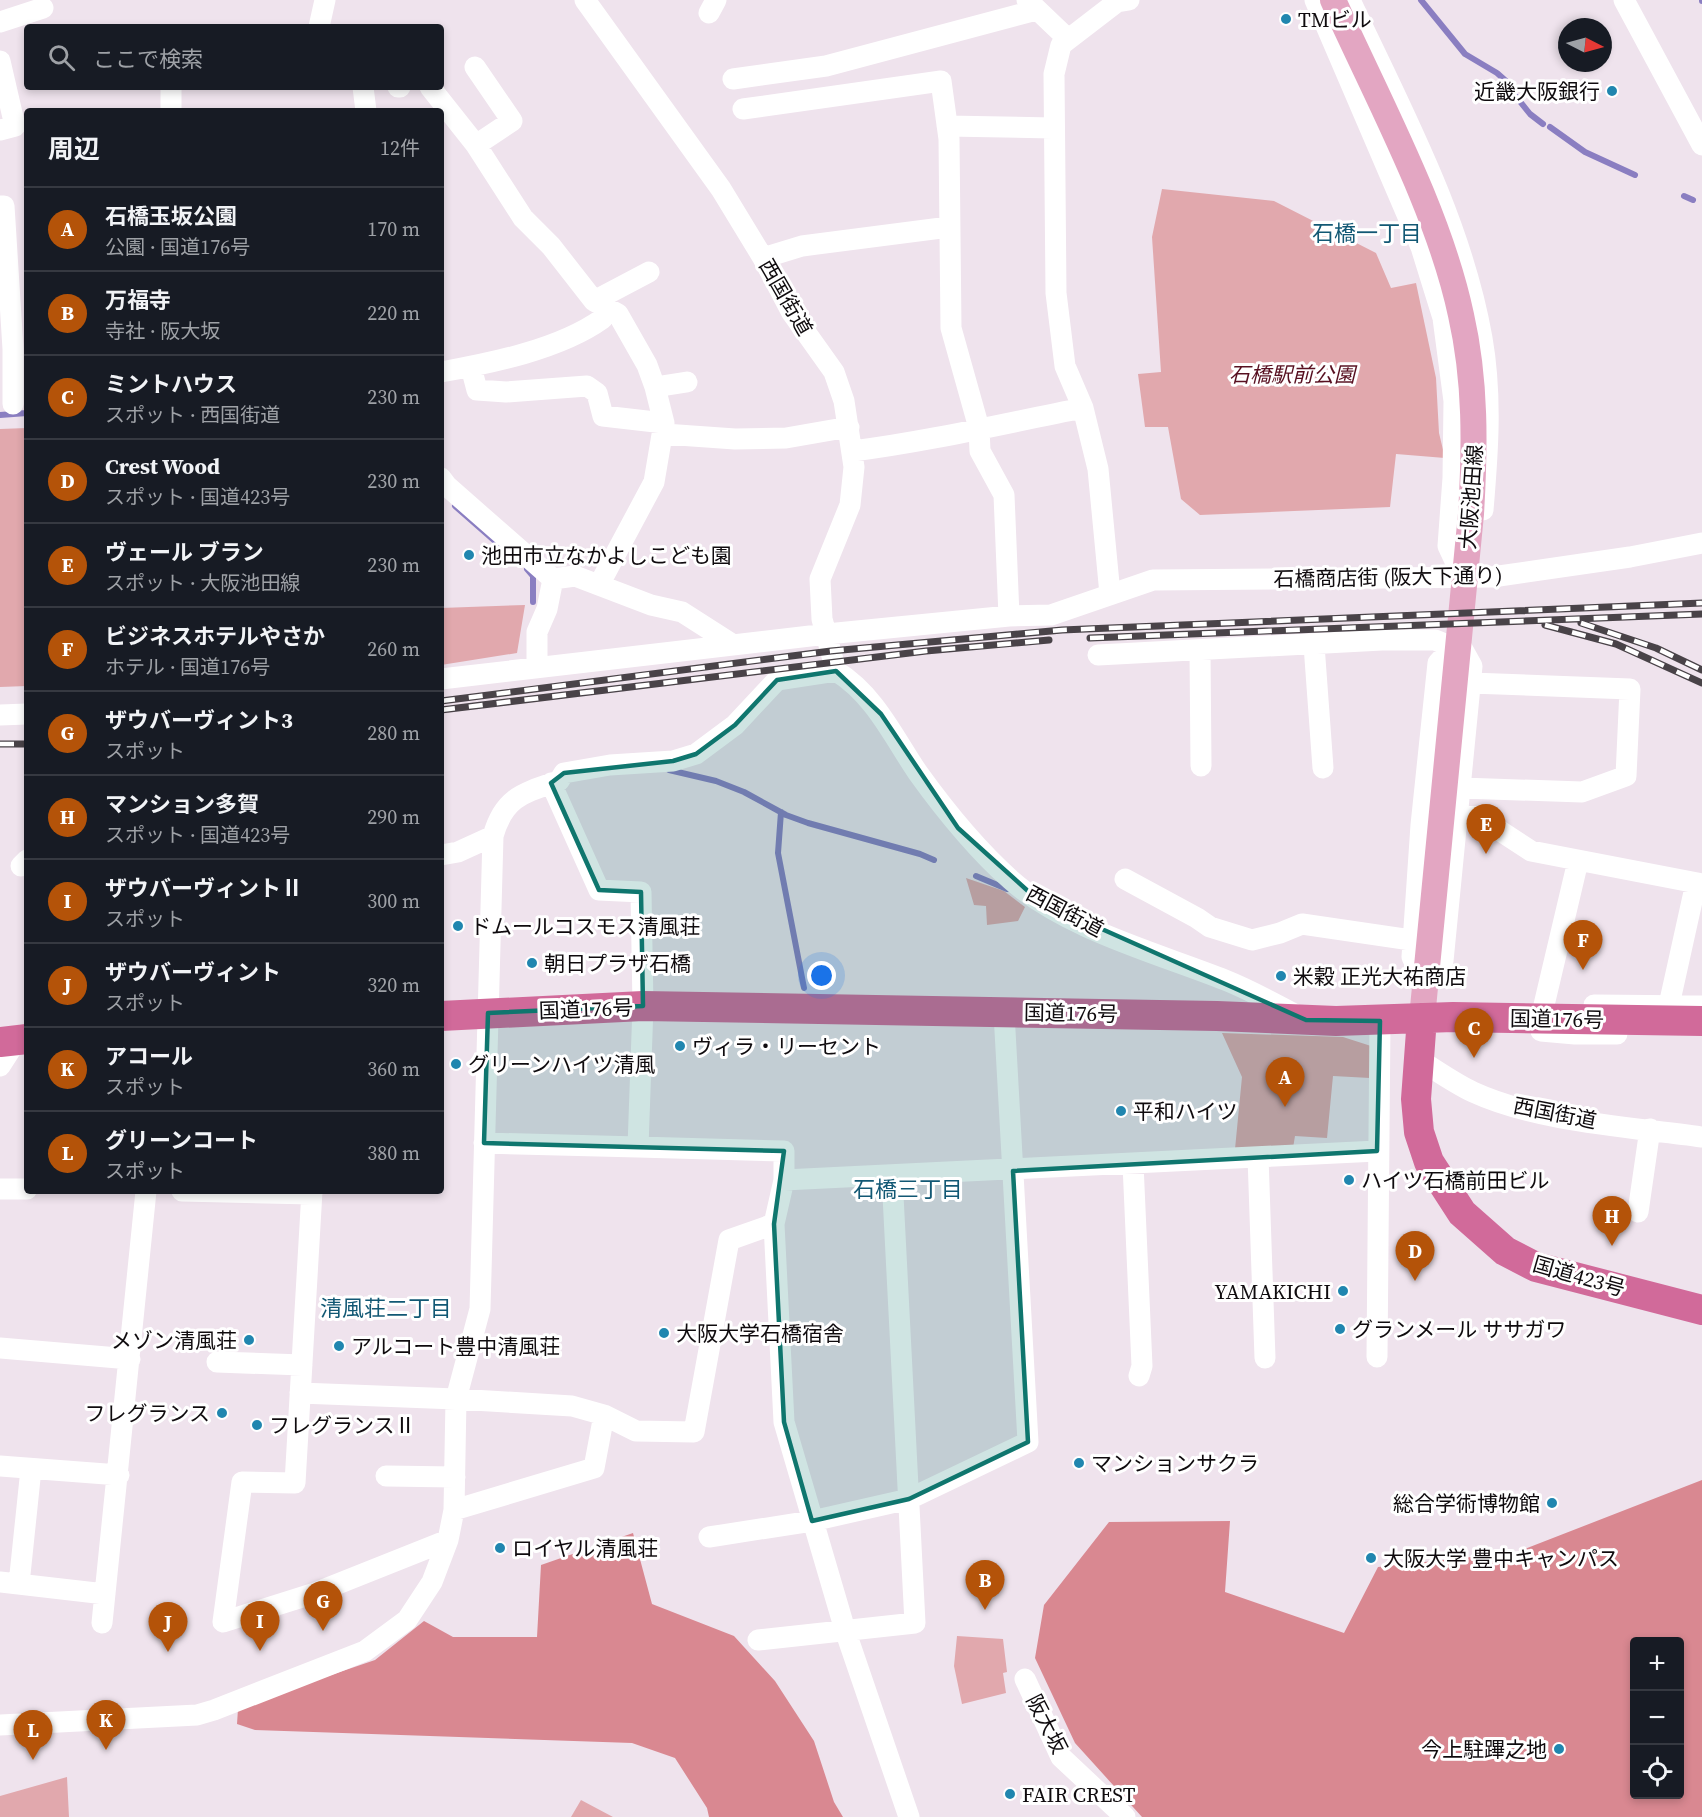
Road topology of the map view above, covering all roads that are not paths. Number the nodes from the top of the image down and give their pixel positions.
1 (325, 0) edge
2 (585, 0) edge
3 (1129, 0) edge
4 (1315, 0) edge
5 (1333, 0) edge
6 (1350, 0) edge
7 (1624, 0) edge
8 (1031, 5) edge
9 (43, 8) dead end
10 (0, 22) edge
11 (320, 24) edge
12 (1068, 39) junction
13 (0, 61) edge
14 (475, 67) dead end
15 (733, 79) dead end
16 (171, 90) edge
17 (363, 90) edge
18 (432, 90) edge
19 (171, 108) edge
20 (366, 108) edge
21 (744, 109) dead end
22 (947, 126) junction
23 (1053, 128) junction
24 (0, 130) edge
25 (476, 145) junction
26 (1702, 145) edge
27 (0, 206) edge
28 (949, 227) junction
29 (763, 258) junction
30 (649, 272) dead end
31 (599, 305) junction
32 (471, 367) junction
33 (444, 372) edge
34 (687, 382) dead end
35 (654, 387) junction
36 (13, 404) edge
37 (1083, 408) junction
38 (1489, 424) junction
39 (1454, 426) junction
40 (849, 427) junction
41 (664, 428) junction
42 (979, 428) junction
43 (853, 451) junction
44 (444, 482) edge
45 (1702, 543) edge
46 (1463, 578) junction
47 (553, 579) junction
48 (600, 584) junction
49 (1110, 594) junction
50 (1009, 616) junction
51 (827, 633) junction
52 (732, 644) junction
53 (1454, 644) junction
54 (1314, 645) junction
55 (1200, 650) junction
56 (1098, 655) dead end
57 (537, 666) junction
58 (836, 671) junction
59 (444, 680) edge
60 (1471, 683) junction
61 (24, 714) edge
62 (0, 715) edge
63 (1201, 766) dead end
64 (1323, 768) dead end
65 (551, 783) junction
66 (1454, 801) junction
67 (493, 836) junction
68 (444, 854) edge
69 (1578, 861) junction
70 (1125, 879) dead end
71 (1699, 884) edge
72 (1411, 940) junction
73 (1426, 986) junction
74 (1544, 1005) junction
75 (1669, 1005) junction
76 (643, 1006) junction
77 (1702, 1006) edge
78 (488, 1013) junction
79 (1004, 1013) junction
80 (444, 1016) edge
81 (1422, 1018) junction
82 (1498, 1018) junction
83 (1306, 1020) junction
84 (1380, 1021) junction
85 (1702, 1021) edge
86 (1702, 1035) edge
87 (1418, 1059) junction
88 (1649, 1136) junction
89 (1702, 1137) edge
90 (484, 1143) junction
91 (638, 1147) junction
92 (1377, 1151) junction
93 (1258, 1157) junction
94 (1133, 1164) junction
95 (1013, 1171) junction
96 (892, 1176) junction
97 (784, 1180) junction
98 (0, 1188) edge
99 (24, 1189) edge
100 (147, 1194) edge
101 (312, 1194) edge
102 (1638, 1212) dead end
103 (774, 1224) junction
104 (1702, 1310) edge
105 (0, 1348) edge
106 (1377, 1357) dead end
107 (1265, 1358) dead end
108 (130, 1359) junction
109 (217, 1362) dead end
110 (302, 1365) junction
111 (1138, 1376) dead end
112 (300, 1393) junction
113 (456, 1398) junction
114 (604, 1415) junction
115 (0, 1466) edge
116 (31, 1469) junction
117 (119, 1475) junction
118 (386, 1476) dead end
119 (454, 1477) junction
120 (909, 1499) junction
121 (454, 1510) junction
122 (812, 1521) junction
123 (709, 1537) dead end
124 (448, 1540) junction
125 (10, 1583) edge
126 (105, 1594) junction
127 (102, 1623) dead end
128 (845, 1630) junction
129 (758, 1640) dead end
130 (1024, 1679) dead end
131 (0, 1725) edge
132 (909, 1817) edge
133 (1125, 1817) edge

1 - 11 street
2 - 29 street, 西国街道
3 - 12 street
4 - 39 street
5 - 66 main road, 大阪池田線
6 - 38 street
7 - 26 street
8 - 12 street
8 - 15 street
9 - 10 street
12 - 23 street
13 - 24 street
14 - 25 street
16 - 19 street
17 - 20 street
18 - 25 street
21 - 22 street
22 - 23 street
22 - 28 street
23 - 37 street
25 - 31 street
27 - 36 street
28 - 29 street
28 - 42 street
29 - 40 street, 西国街道
30 - 31 street
31 - 32 street
31 - 35 street
32 - 33 street
32 - 41 street
34 - 35 street
35 - 41 street
37 - 42 street
37 - 49 street
38 - 39 street
38 - 46 street
39 - 46 street
40 - 41 street
40 - 43 street, 西国街道
41 - 48 street
42 - 43 street
42 - 50 street
43 - 51 street, 西国街道
44 - 47 street
45 - 46 street, 石橋商店街 (阪大下通り)
46 - 49 street, 石橋商店街 (阪大下通り)
46 - 53 street
47 - 48 street
47 - 57 street
48 - 52 street
49 - 50 street, 石橋商店街 (阪大下通り)
50 - 51 street, 石橋商店街 (阪大下通り)
51 - 52 street, 石橋商店街 (阪大下通り)
51 - 58 street, 西国街道
52 - 57 street, 石橋商店街 (阪大下通り)
53 - 54 street
53 - 60 street
53 - 72 street
54 - 55 street
54 - 64 street
55 - 56 street
55 - 63 street
57 - 59 street, 石橋商店街 (阪大下通り)
58 - 65 street
58 - 83 street, 西国街道
60 - 66 street
60 - 66 street
61 - 62 street
65 - 67 street
65 - 76 street
66 - 69 street
66 - 73 main road, 大阪池田線
67 - 68 street
67 - 78 street
69 - 71 street
69 - 74 street
70 - 72 street
71 - 75 street
72 - 73 street
73 - 81 main road, 大阪池田線
74 - 75 street
74 - 82 street
75 - 77 street
76 - 78 highway, 国道176号
76 - 79 highway, 国道176号
76 - 91 street
78 - 80 highway, 国道176号
78 - 90 street
79 - 83 highway, 国道176号
79 - 95 street
81 - 82 highway, 国道176号
81 - 84 highway, 国道176号
81 - 87 highway, 国道423号
82 - 85 highway, 国道176号
82 - 86 street
83 - 84 highway, 国道176号
84 - 92 street
87 - 88 street, 西国街道
87 - 104 highway, 国道423号
88 - 89 street, 西国街道
88 - 102 street
90 - 91 street
90 - 113 street
91 - 97 street
92 - 93 street
92 - 106 street
93 - 94 street
93 - 107 street
94 - 95 street
94 - 111 street
95 - 96 street
95 - 120 street
96 - 97 street
96 - 120 street
97 - 103 street
98 - 99 street
100 - 108 street
101 - 110 street
103 - 114 street
103 - 122 street
105 - 108 street
108 - 117 street
109 - 110 street
110 - 112 street
112 - 113 street
112 - 124 street
113 - 114 street
113 - 119 street
114 - 121 street
115 - 116 street
116 - 117 street
116 - 125 street
117 - 126 street
118 - 119 street
119 - 121 street
120 - 122 street
120 - 128 street
121 - 124 street
122 - 123 street
122 - 128 street
124 - 131 street
125 - 126 street
126 - 127 street
128 - 129 street
128 - 132 street
130 - 133 street, 阪大坂

